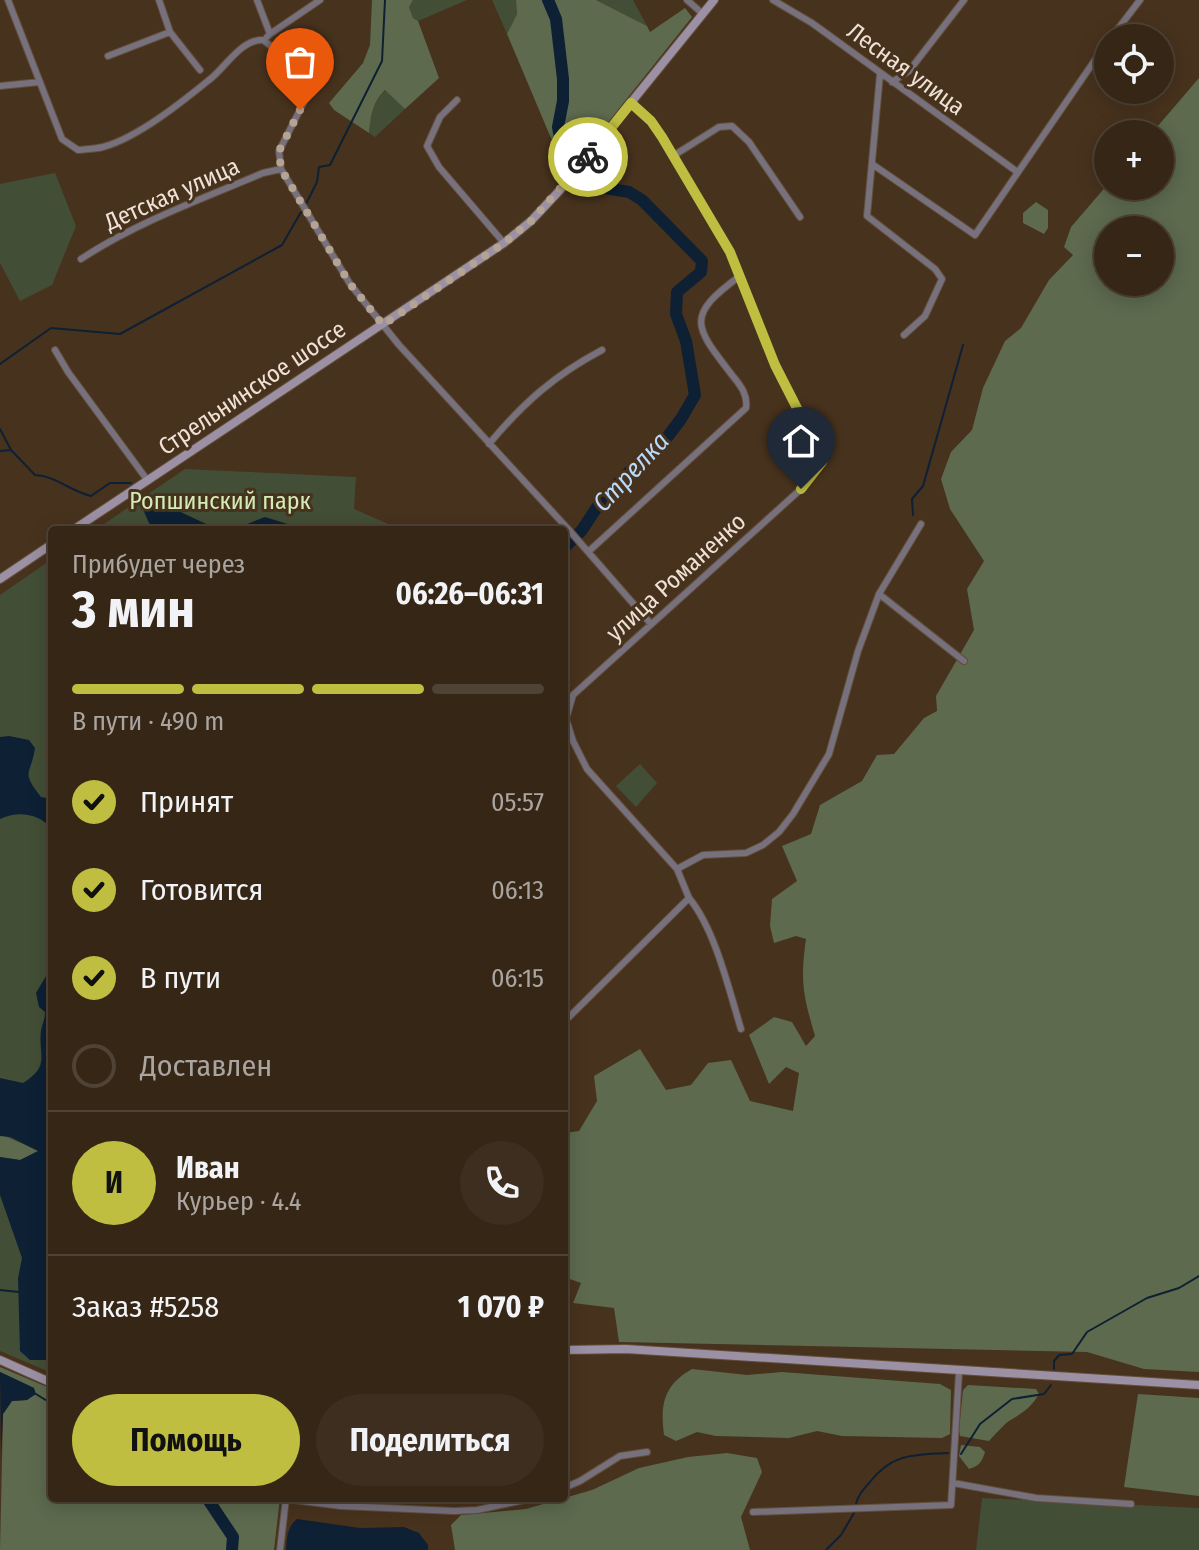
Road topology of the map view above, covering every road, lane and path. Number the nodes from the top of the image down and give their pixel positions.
1 (8, 0) edge
2 (159, 0) edge
3 (257, 0) edge
4 (320, 0) edge
5 (687, 0) edge
6 (714, 0) edge
7 (773, 0) edge
8 (964, 0) edge
9 (1140, 0) edge
10 (703, 14) junction
11 (1121, 24) edge
12 (170, 32) junction
13 (270, 34) junction
14 (263, 40) junction
15 (108, 56) dead end
16 (1094, 61) edge
17 (200, 70) dead end
18 (880, 74) junction
19 (40, 82) junction
20 (892, 82) junction
21 (0, 86) edge
22 (457, 100) dead end
23 (631, 103) junction
24 (673, 156) junction
25 (872, 164) junction
26 (281, 169) junction
27 (1016, 171) junction
28 (800, 217) dead end
29 (504, 243) junction
30 (81, 259) dead end
31 (740, 276) junction
32 (383, 325) junction
33 (904, 335) dead end
34 (55, 350) dead end
35 (602, 350) dead end
36 (489, 444) junction
37 (148, 481) junction
38 (921, 524) dead end
39 (79, 526) edge
40 (565, 526) edge
41 (568, 529) edge
42 (48, 547) edge
43 (586, 550) junction
44 (0, 579) edge
45 (879, 594) junction
46 (651, 624) junction
47 (964, 661) dead end
48 (568, 710) edge
49 (568, 725) edge
50 (677, 869) junction
51 (689, 898) junction
52 (568, 1018) edge
53 (741, 1029) dead end
54 (568, 1350) edge
55 (0, 1360) edge
56 (959, 1372) junction
57 (48, 1381) edge
58 (1199, 1385) edge
59 (647, 1452) dead end
60 (953, 1483) junction
61 (568, 1486) edge
62 (286, 1502) edge
63 (314, 1502) edge
64 (515, 1502) edge
65 (1131, 1504) dead end
66 (753, 1512) dead end
67 (280, 1550) edge

1 - 19 street
2 - 12 street
3 - 13 street
4 - 13 street
5 - 10 street
6 - 10 main road, Стрельнинское шоссе
7 - 18 street, Лесная улица
8 - 20 street
9 - 11 street
10 - 23 main road, Стрельнинское шоссе
12 - 15 street
12 - 17 street
13 - 14 street
14 - 19 street
14 - 26 street
16 - 27 street
18 - 20 street, Лесная улица
18 - 25 street
19 - 21 street
20 - 27 street, Лесная улица
22 - 29 street
23 - 24 street, улица Романенко
23 - 29 main road, Стрельнинское шоссе
24 - 28 street
24 - 31 street, улица Романенко
25 - 27 street
25 - 33 street
26 - 30 street, Детская улица
26 - 32 street
29 - 32 main road, Стрельнинское шоссе
31 - 43 street
31 - 46 street, улица Романенко
32 - 36 street
32 - 37 main road, Стрельнинское шоссе
34 - 37 street
35 - 36 street
36 - 40 street
37 - 39 main road, Стрельнинское шоссе
38 - 45 street
41 - 43 street
42 - 44 main road
43 - 46 street
45 - 47 street
45 - 50 street
46 - 48 street, улица Романенко
49 - 50 street, улица Романенко
50 - 51 street
51 - 52 street
51 - 53 street
54 - 56 main road
55 - 57 main road
56 - 58 main road
56 - 60 street
59 - 61 street
60 - 65 street
60 - 66 street
62 - 67 street
63 - 64 street

